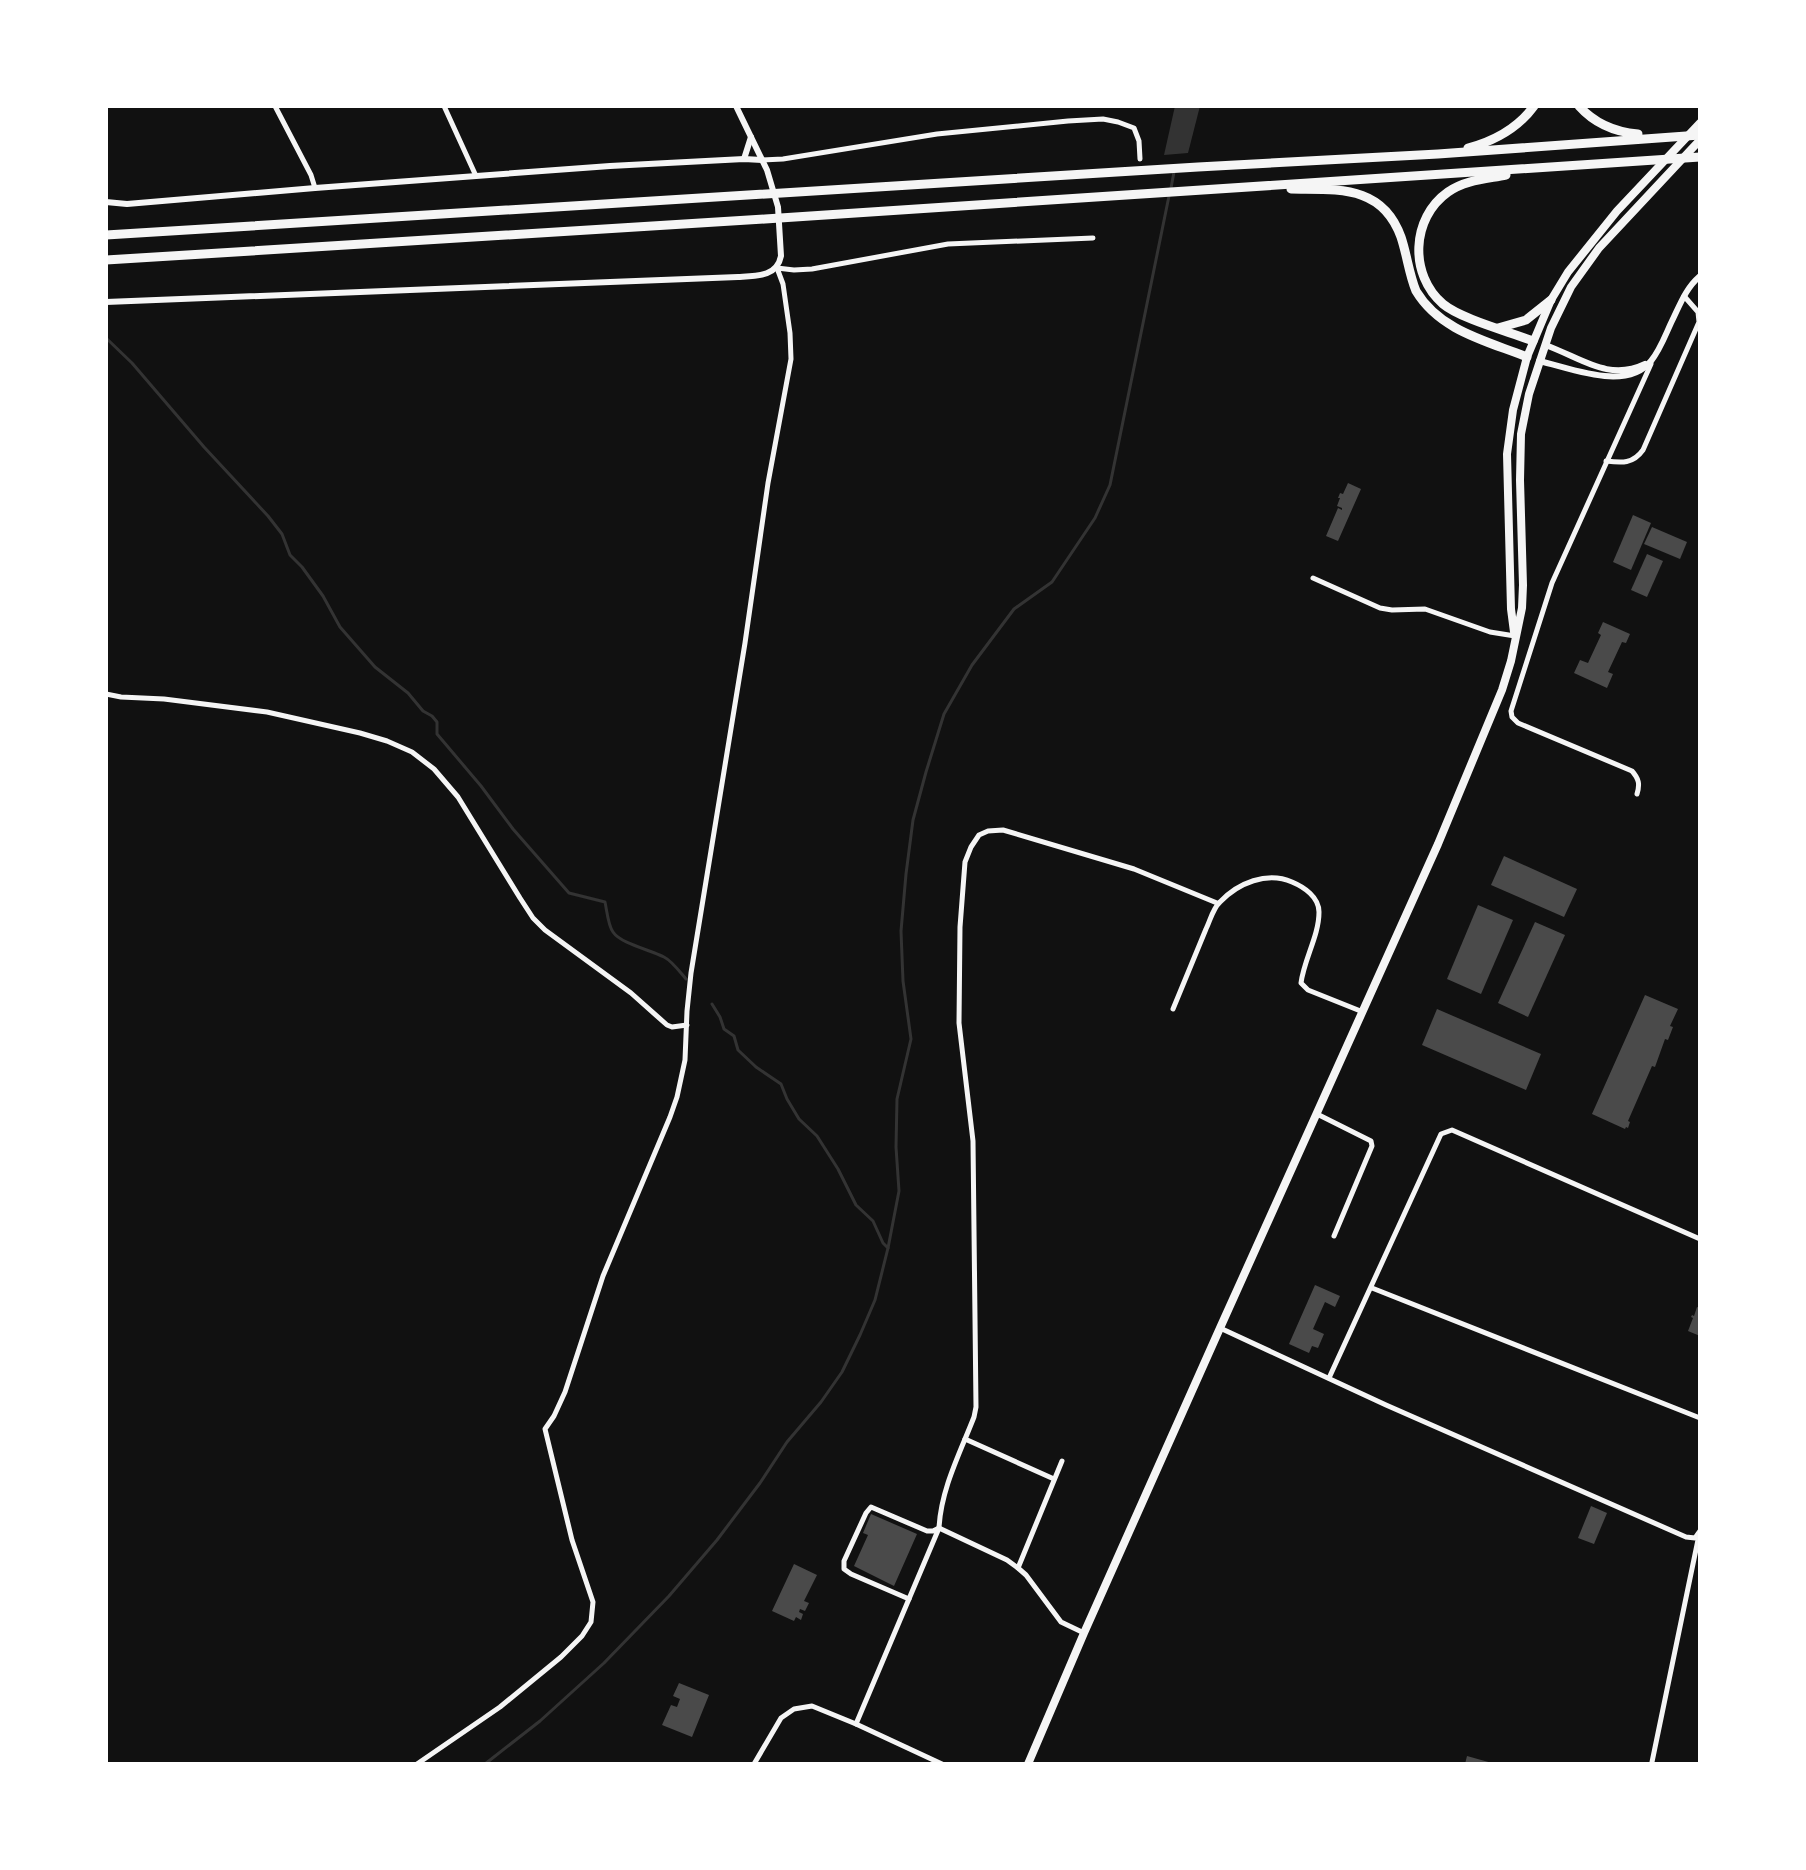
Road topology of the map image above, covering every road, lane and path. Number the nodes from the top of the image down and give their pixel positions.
1 (275, 106) edge
2 (444, 106) edge
3 (736, 106) edge
4 (1534, 106) edge
5 (1579, 106) edge
6 (1700, 123) edge
7 (751, 137) junction
8 (1661, 137) junction
9 (1700, 138) edge
10 (1438, 154) junction
11 (1700, 157) edge
12 (744, 159) junction
13 (1140, 159) dead end
14 (762, 160) junction
15 (1531, 169) junction
16 (476, 177) junction
17 (1255, 185) junction
18 (315, 188) junction
19 (106, 202) edge
20 (106, 235) edge
21 (1093, 238) dead end
22 (106, 260) edge
23 (777, 268) junction
24 (1700, 276) edge
25 (1684, 296) junction
26 (1551, 300) junction
27 (106, 302) edge
28 (1498, 328) junction
29 (1533, 341) junction
30 (1545, 345) junction
31 (1527, 357) junction
32 (1539, 361) junction
33 (1652, 361) junction
34 (1606, 461) junction
35 (1313, 578) dead end
36 (1515, 636) junction
37 (106, 694) edge
38 (1637, 794) dead end
39 (1217, 903) junction
40 (1173, 1009) dead end
41 (1363, 1012) junction
42 (687, 1025) junction
43 (1317, 1114) junction
44 (1334, 1236) dead end
45 (1700, 1239) edge
46 (1372, 1288) junction
47 (1220, 1328) junction
48 (1329, 1378) junction
49 (1700, 1418) edge
50 (965, 1439) junction
51 (1062, 1461) dead end
52 (1054, 1479) junction
53 (939, 1528) junction
54 (1700, 1533) edge
55 (1018, 1568) junction
56 (909, 1599) junction
57 (1084, 1633) junction
58 (856, 1724) junction
59 (1652, 1762) dead end
60 (417, 1764) edge
61 (754, 1764) edge
62 (942, 1764) edge
63 (1028, 1764) edge

1 - 18 street
2 - 16 street
3 - 7 street
4 - 10 highway
5 - 8 highway
6 - 26 main road
7 - 12 street
7 - 14 street
8 - 9 highway
8 - 10 highway
9 - 30 main road
10 - 20 highway
11 - 15 highway
12 - 14 street
12 - 16 street
13 - 14 street
14 - 23 street
15 - 17 highway
15 - 28 highway
16 - 18 street
17 - 22 highway
17 - 31 highway
18 - 19 street
21 - 23 street
23 - 27 street
23 - 42 street
24 - 25 street
25 - 33 street
25 - 34 street
26 - 28 highway
26 - 29 main road
28 - 29 highway
29 - 30 main road
29 - 31 main road
30 - 32 main road
30 - 33 street
31 - 32 main road
31 - 36 main road
32 - 33 street
32 - 36 main road
33 - 34 street
34 - 38 street
35 - 36 street
36 - 41 main road
37 - 42 street
39 - 40 street
39 - 41 street
39 - 50 street
41 - 43 main road
42 - 60 street
43 - 44 street
43 - 47 main road
45 - 46 street
46 - 48 street
46 - 49 street
47 - 48 street
47 - 57 main road
48 - 54 street
50 - 52 street
50 - 53 street
51 - 52 street
52 - 55 street
53 - 55 street
53 - 56 street
53 - 56 street
54 - 59 street
55 - 57 street
56 - 58 street
57 - 63 main road
58 - 61 street
58 - 62 street

